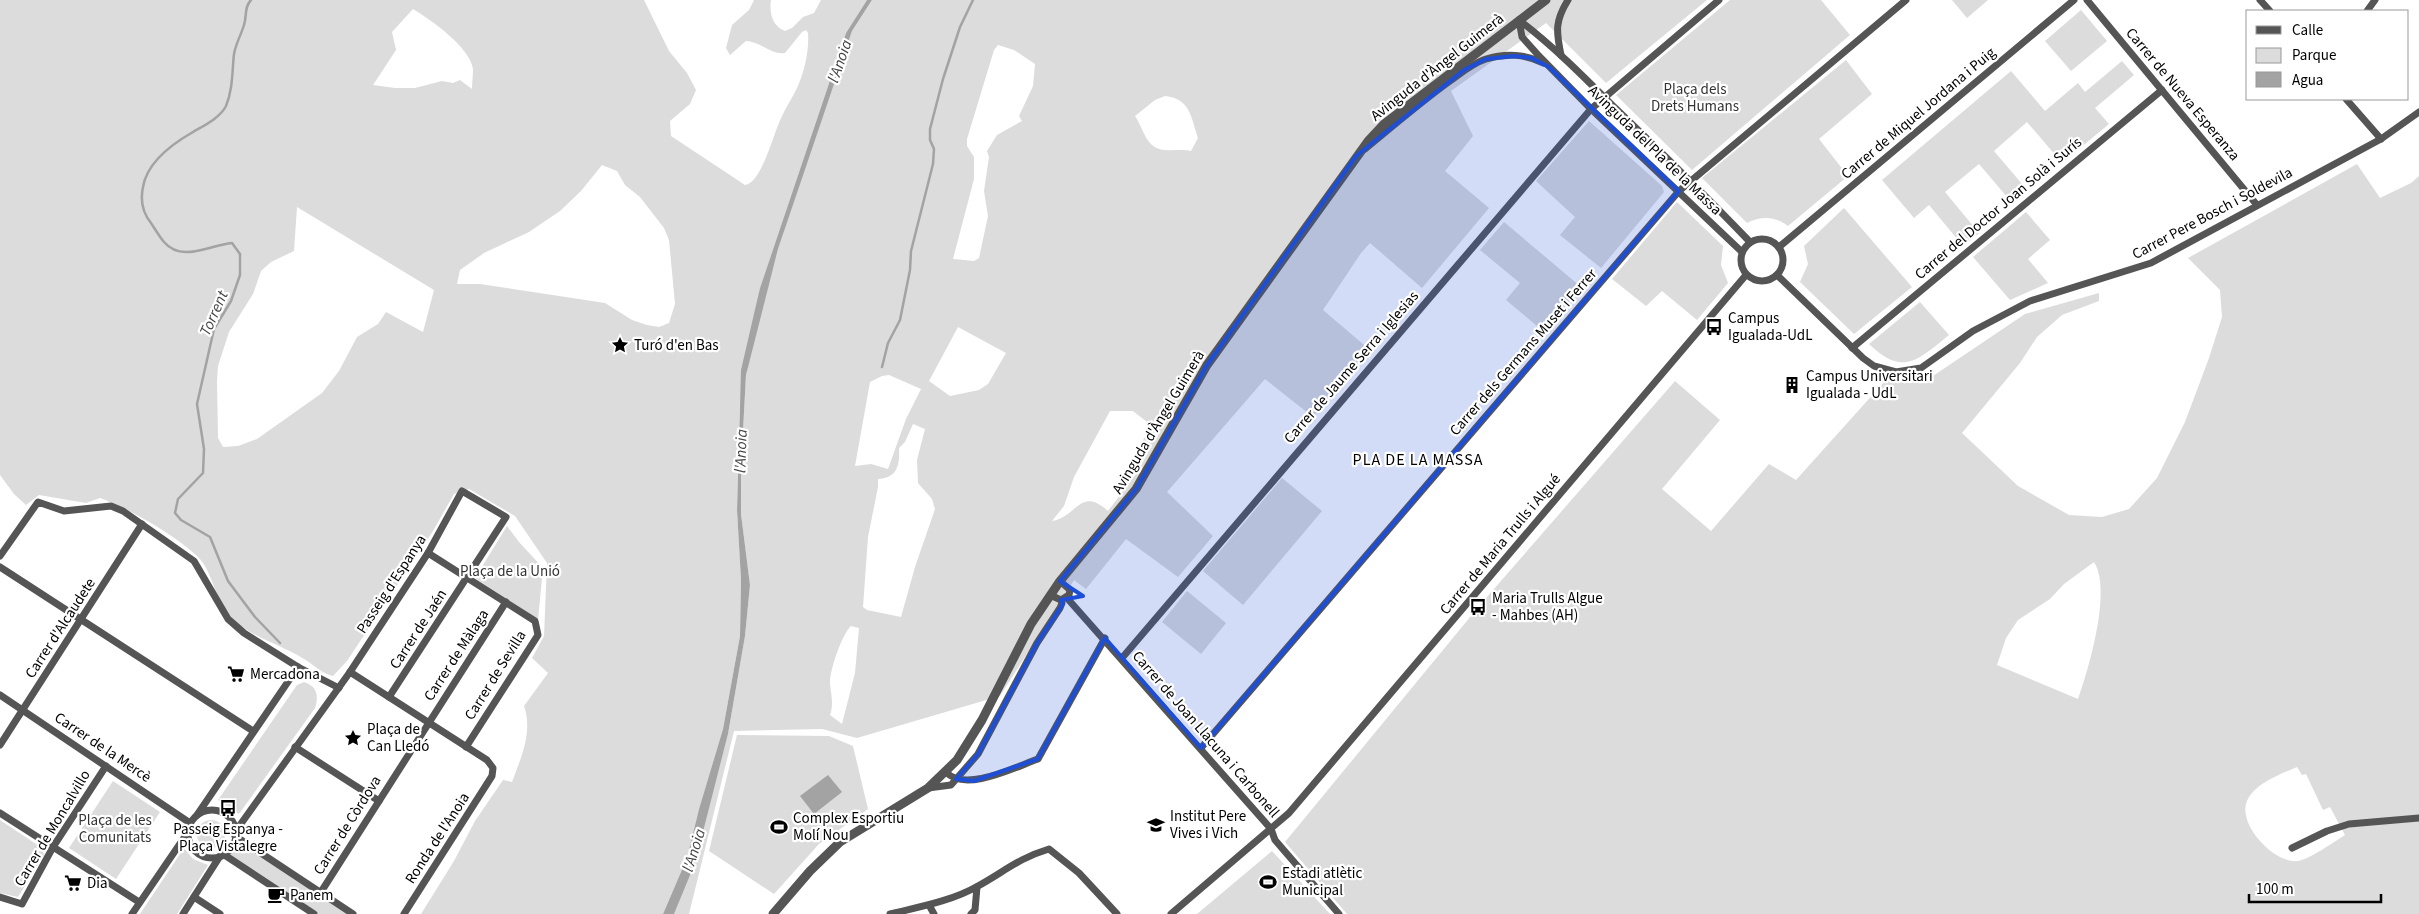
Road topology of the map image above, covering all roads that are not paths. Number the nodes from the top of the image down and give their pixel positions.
1 (1546, 0) edge
2 (1568, 0) edge
3 (1719, 0) edge
4 (1906, 0) edge
5 (2074, 0) edge
6 (2087, 0) edge
7 (2260, 0) edge
8 (2269, 10) edge
9 (1519, 20) junction
10 (1561, 55) junction
11 (1549, 67) junction
12 (2162, 90) junction
13 (1604, 97) junction
14 (2347, 100) edge
15 (1591, 109) junction
16 (2419, 112) edge
17 (2381, 139) junction
18 (1356, 156) junction
19 (1690, 180) junction
20 (1679, 191) junction
21 (2257, 205) junction
22 (1750, 242) junction
23 (1779, 247) junction
24 (1742, 252) junction
25 (1746, 275) junction
26 (1777, 276) junction
27 (1852, 348) junction
28 (462, 491) joint
29 (142, 524) junction
30 (428, 553) junction
31 (0, 556) edge
32 (0, 567) edge
33 (468, 578) junction
34 (1060, 581) junction
35 (1050, 595) junction
36 (1064, 599) junction
37 (506, 602) junction
38 (82, 619) junction
39 (1105, 638) junction
40 (1122, 658) junction
41 (298, 667) junction
42 (350, 672) junction
43 (339, 688) junction
44 (0, 695) edge
45 (389, 697) junction
46 (22, 711) junction
47 (429, 723) junction
48 (253, 731) junction
49 (0, 746) edge
50 (295, 747) junction
51 (466, 747) junction
52 (1201, 748) junction
53 (106, 766) junction
54 (946, 772) junction
55 (956, 779) junction
56 (928, 788) junction
57 (379, 801) junction
58 (0, 813) edge
59 (197, 815) junction
60 (2419, 818) edge
61 (190, 823) junction
62 (1271, 829) junction
63 (188, 832) junction
64 (235, 834) junction
65 (53, 847) junction
66 (2292, 848) dead end
67 (222, 855) junction
68 (977, 887) junction
69 (321, 892) junction
70 (0, 897) edge
71 (194, 897) junction
72 (140, 902) junction
73 (929, 905) junction
74 (132, 914) edge
75 (183, 914) edge
76 (220, 914) edge
77 (314, 914) edge
78 (353, 914) edge
79 (404, 914) edge
80 (774, 914) edge
81 (890, 914) edge
82 (934, 914) edge
83 (971, 914) edge
84 (1117, 914) edge
85 (1172, 914) edge
86 (1339, 914) edge

1 - 9 street, Avinguda d'Àngel Guimerà
2 - 10 street
3 - 13 street, Carrer de Jaume Serra i Iglesias
4 - 19 street, Carrer dels Germans Muset i Ferrer
5 - 23 street, Carrer de Miquel Jordana i Puig
6 - 12 street, Carrer de Nueva Esperanza
7 - 8 street
9 - 10 street, Avinguda del Pla de la Massa
9 - 11 street, Avinguda del Pla de la Massa
9 - 18 street, Avinguda d'Àngel Guimerà
10 - 13 street, Avinguda del Pla de la Massa
11 - 15 street, Avinguda del Pla de la Massa
11 - 18 street, Avinguda del Pla de la Massa
12 - 21 street, Carrer de Nueva Esperanza
12 - 27 street, Carrer del Doctor Joan Solà i Surís
13 - 15 street, Carrer de Jaume Serra i Iglesias
13 - 19 street, Avinguda del Pla de la Massa
14 - 17 street
15 - 20 street, Avinguda del Pla de la Massa
15 - 40 street, Carrer de Jaume Serra i Iglesias
16 - 17 street, Carrer Pere Bosch i Soldevila
17 - 21 street, Carrer Pere Bosch i Soldevila
18 - 34 street, Avinguda d'Àngel Guimerà
19 - 20 street, Carrer dels Germans Muset i Ferrer
19 - 22 street, Avinguda del Pla de la Massa
20 - 24 street, Avinguda del Pla de la Massa
20 - 52 street, Carrer dels Germans Muset i Ferrer
21 - 27 street, Carrer Pere Bosch i Soldevila
22 - 23 street
22 - 24 street
23 - 26 street
24 - 25 street
25 - 26 street
25 - 62 street, Carrer de Maria Trulls i Algué
26 - 27 street
28 - 30 street, Passeig d'Espanya
28 - 33 street, Carrer de Jaén
29 - 31 street
29 - 38 street, Carrer d'Alcaudete
29 - 41 street
30 - 33 street, Carrer de Sevilla
30 - 42 street, Passeig d'Espanya
32 - 38 street
33 - 37 street, Carrer de Sevilla
33 - 45 street, Carrer de Jaén
34 - 35 street, Avinguda d'Àngel Guimerà
34 - 36 street, Carrer de Joan Llacuna i Carbonell
35 - 36 street, Carrer de Joan Llacuna i Carbonell
35 - 54 street, Avinguda d'Àngel Guimerà
36 - 39 street, Carrer de Joan Llacuna i Carbonell
36 - 55 street
37 - 47 street, Carrer de Màlaga
37 - 51 street, Carrer de Sevilla
38 - 46 street, Carrer d'Alcaudete
38 - 48 street
39 - 40 street, Carrer de Joan Llacuna i Carbonell
39 - 55 street
40 - 52 street, Carrer de Joan Llacuna i Carbonell
41 - 43 street
41 - 48 street
42 - 43 street, Passeig d'Espanya
42 - 45 street
43 - 50 street, Passeig d'Espanya
44 - 46 street, Carrer de la Mercè
45 - 47 street
46 - 49 street, Carrer d'Alcaudete
46 - 53 street, Carrer de la Mercè
47 - 51 street
47 - 57 street, Carrer de Còrdova
48 - 59 street
50 - 57 street
50 - 64 street, Passeig d'Espanya
51 - 79 street, Ronda de l'Anoia
52 - 62 street, Carrer de Joan Llacuna i Carbonell
53 - 61 street, Carrer de la Mercè
53 - 65 street, Carrer de Moncalvillo
54 - 55 street
54 - 56 street, Avinguda d'Àngel Guimerà
55 - 56 street
56 - 80 street, Avinguda d'Àngel Guimerà
57 - 69 street, Carrer de Còrdova
58 - 65 street
59 - 61 street
59 - 64 street
60 - 66 street
61 - 63 street
62 - 85 street, Carrer de Maria Trulls i Algué
62 - 86 street, Carrer de Joan Llacuna i Carbonell
63 - 67 street
63 - 72 street
64 - 67 street, Passeig d'Espanya
64 - 69 street
65 - 70 street, Carrer de Moncalvillo
65 - 72 street
67 - 71 street, Passeig d'Espanya
67 - 77 street
68 - 73 street
68 - 83 street
68 - 84 street
69 - 78 street
71 - 75 street, Passeig d'Espanya
71 - 76 street
72 - 74 street
73 - 81 street
73 - 82 street

